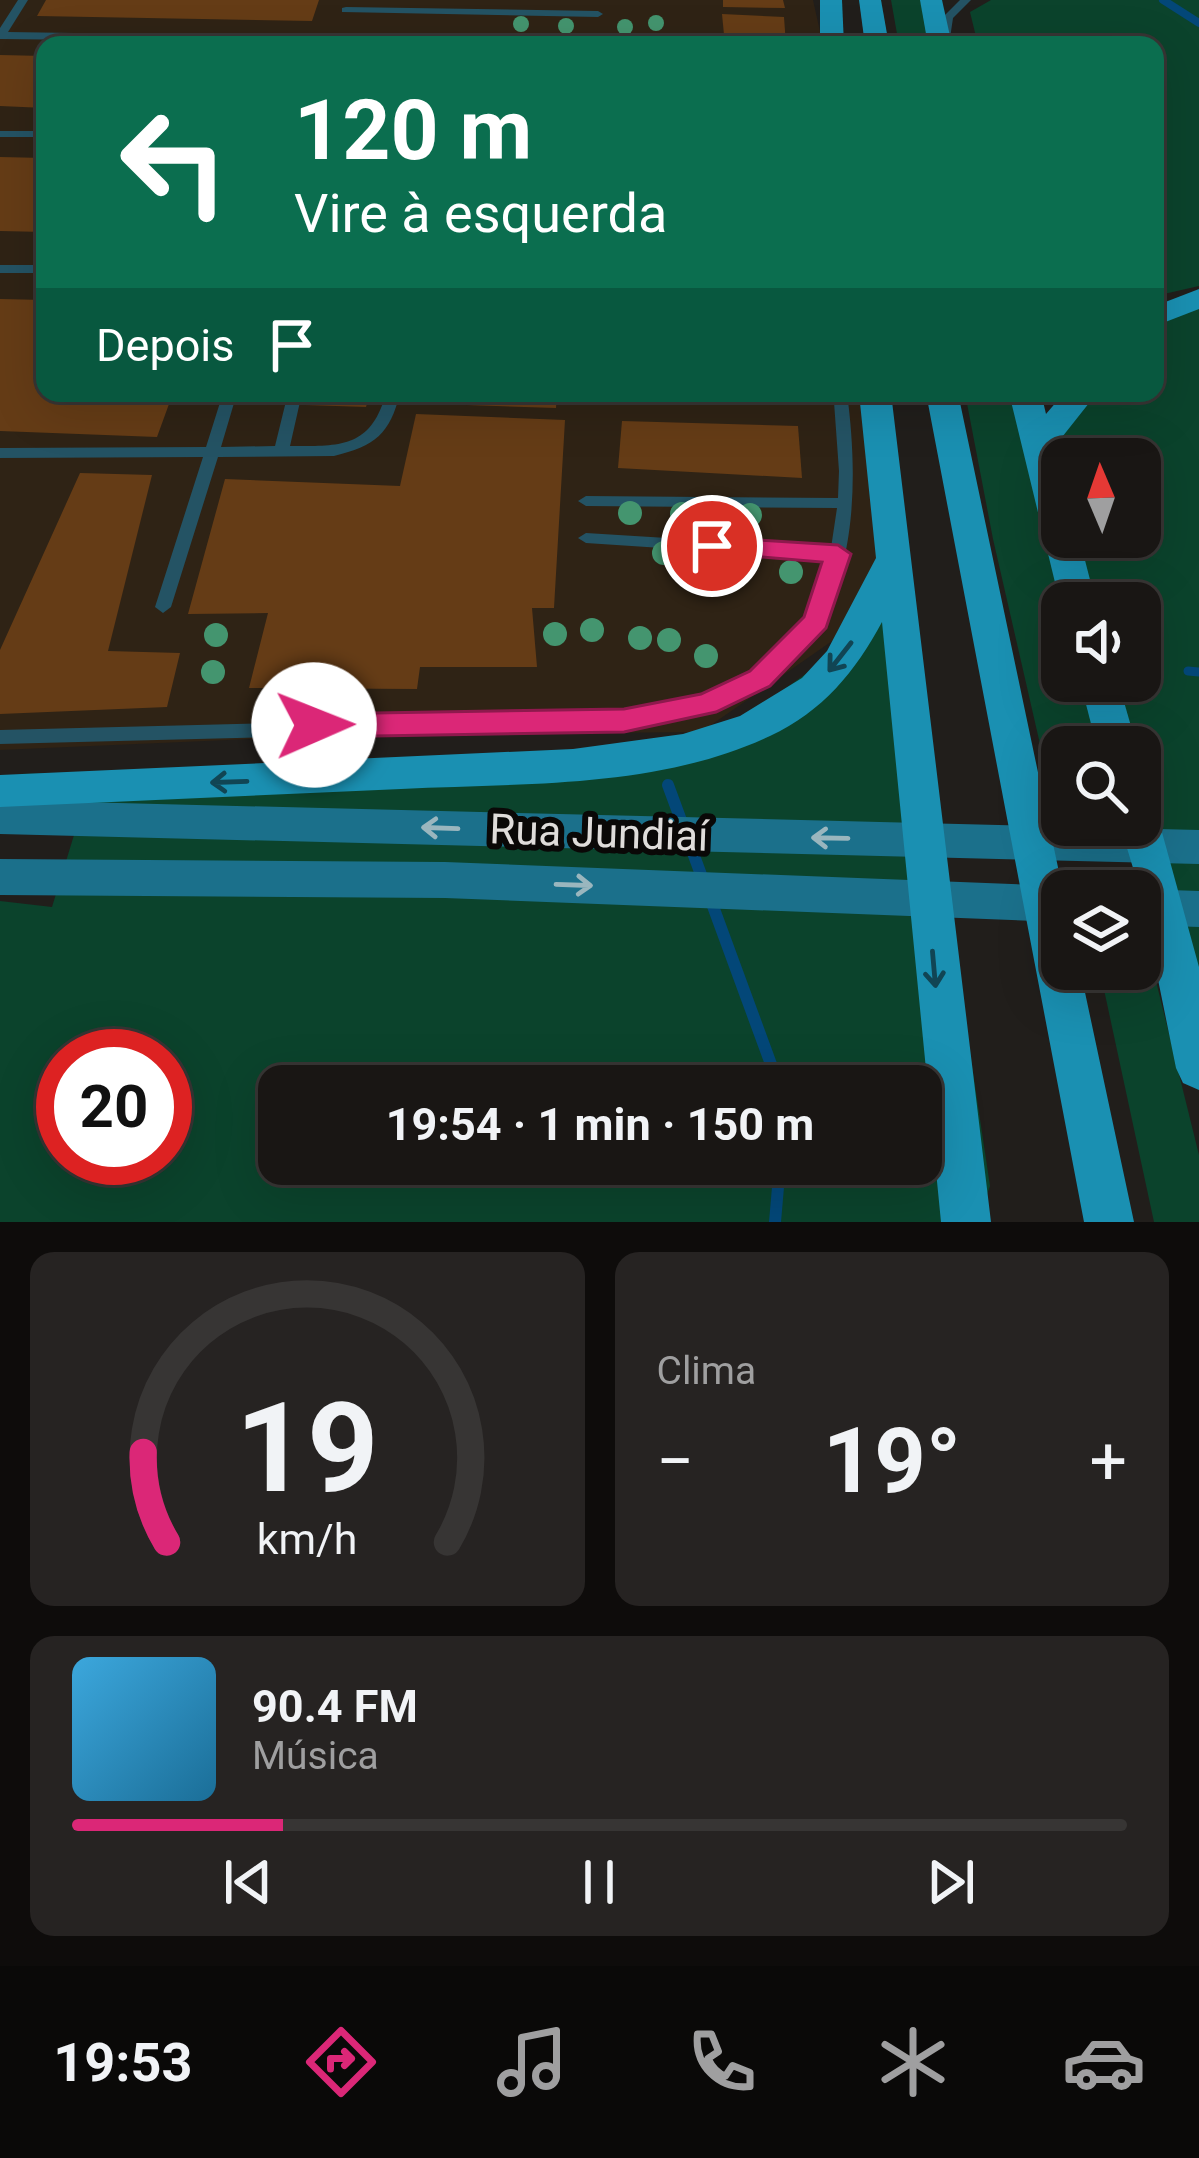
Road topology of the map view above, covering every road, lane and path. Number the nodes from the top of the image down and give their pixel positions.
1 (23, 0) edge
2 (831, 0) edge
3 (870, 0) edge
4 (931, 0) edge
5 (966, 0) edge
6 (347, 5) edge
7 (598, 14) dead end
8 (0, 36) edge
9 (339, 36) edge
10 (832, 36) edge
11 (876, 36) edge
12 (940, 36) edge
13 (944, 36) edge
14 (36, 37) edge
15 (0, 134) edge
16 (36, 134) edge
17 (0, 269) edge
18 (36, 269) edge
19 (1199, 298) edge
20 (1164, 313) edge
21 (227, 402) edge
22 (293, 402) edge
23 (389, 402) edge
24 (852, 402) edge
25 (854, 402) edge
26 (944, 402) edge
27 (1026, 402) edge
28 (1073, 402) edge
29 (1036, 446) junction
30 (212, 450) junction
31 (281, 451) junction
32 (0, 453) edge
33 (586, 501) dead end
34 (846, 503) junction
35 (586, 538) dead end
36 (838, 554) junction
37 (895, 555) junction
38 (1072, 582) edge
39 (163, 608) dead end
40 (0, 736) edge
41 (0, 791) edge
42 (0, 817) edge
43 (1145, 846) edge
44 (1199, 847) edge
45 (0, 877) edge
46 (1041, 903) edge
47 (1161, 908) edge
48 (1199, 909) edge
49 (1199, 1068) edge
50 (966, 1222) edge
51 (1109, 1222) edge

1 - 8 lane
2 - 10 highway
3 - 11 highway
4 - 12 highway
5 - 13 lane
6 - 7 lane
6 - 9 lane
8 - 14 lane
15 - 16 lane
17 - 18 lane
19 - 20 highway
21 - 30 lane
22 - 31 lane
23 - 31 lane
24 - 34 lane
25 - 37 highway
26 - 51 highway
27 - 29 highway
28 - 29 highway
29 - 38 highway
30 - 31 lane
30 - 32 lane
30 - 39 lane
33 - 34 lane
34 - 36 lane
35 - 36 lane
36 - 40 lane
37 -> 41 highway
37 -> 50 highway
44 -> 42 main road, Rua Jundiaí
43 - 49 highway
45 -> 46 main road, Rua Jundiaí
47 - 48 main road

